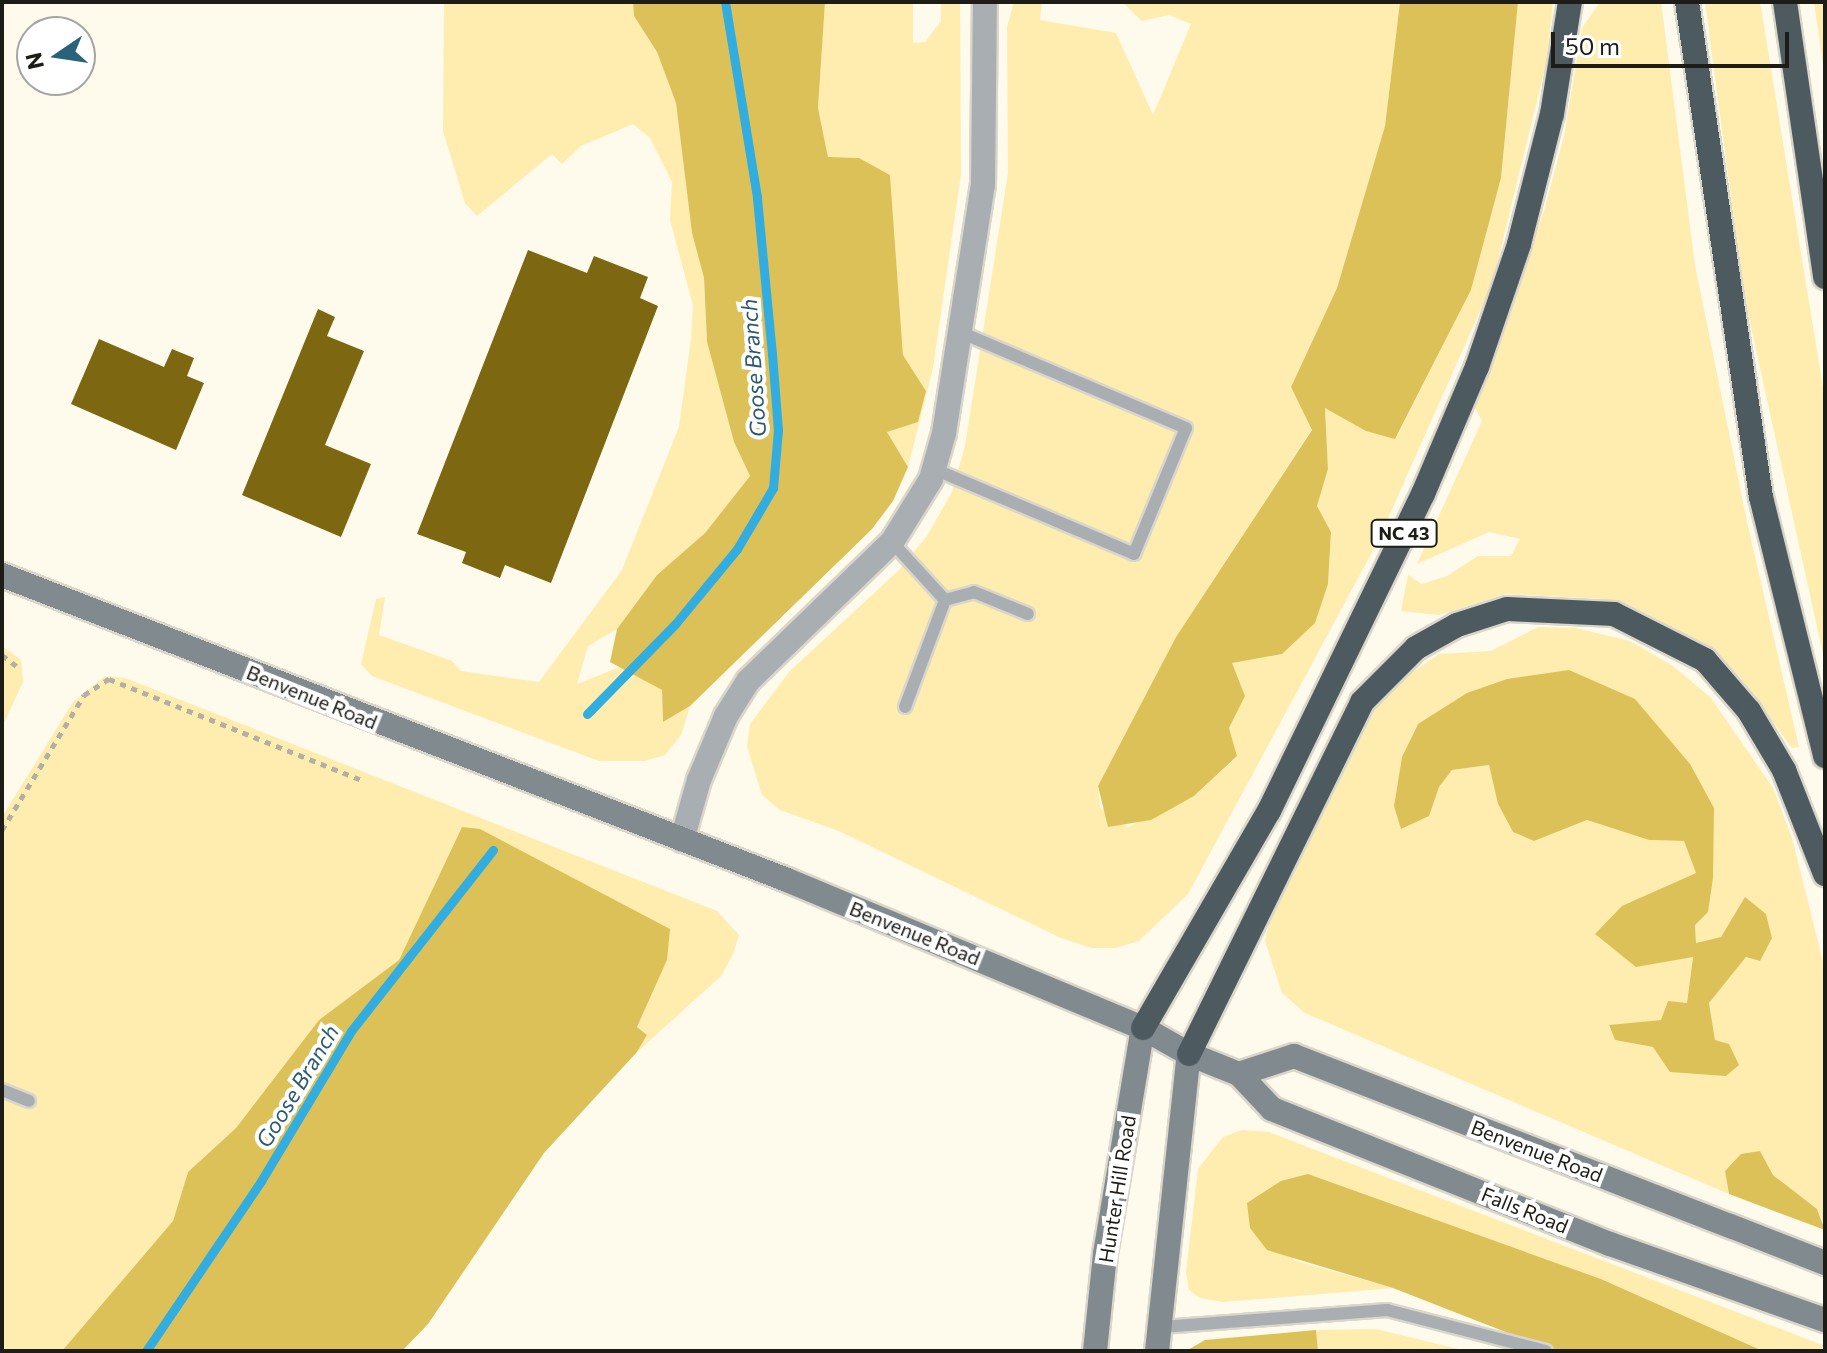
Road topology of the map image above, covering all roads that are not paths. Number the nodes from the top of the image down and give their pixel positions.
1 (985, 2) edge
2 (1570, 2) edge
3 (1687, 2) edge
4 (1785, 2) edge
5 (1825, 277) edge
6 (960, 332) junction
7 (934, 469) junction
8 (892, 542) junction
9 (2, 575) edge
10 (945, 600) junction
11 (1028, 614) dead end
12 (905, 707) dead end
13 (1825, 756) edge
14 (682, 840) junction
15 (1825, 874) edge
16 (1143, 1028) junction
17 (1189, 1054) junction
18 (1239, 1074) junction
19 (2, 1090) edge
20 (29, 1101) dead end
21 (1825, 1263) edge
22 (1825, 1320) edge
23 (1162, 1327) junction
24 (1095, 1351) edge
25 (1157, 1351) edge
26 (1546, 1351) edge

1 - 6 street
2 - 16 highway, NC 43
3 - 13 highway
4 - 5 highway
6 - 7 street
6 - 7 lane
7 - 8 street
8 - 10 lane
8 - 14 street
9 - 14 main road, Benvenue Road
10 - 11 lane
10 - 12 lane
14 - 16 main road, Benvenue Road
15 - 17 highway
16 - 17 main road, Benvenue Road
16 - 24 main road, Hunter Hill Road
17 - 18 main road, Benvenue Road
17 - 23 main road
18 - 21 main road, Benvenue Road
18 - 22 main road, Falls Road
19 - 20 lane
23 - 25 main road
23 - 26 lane

